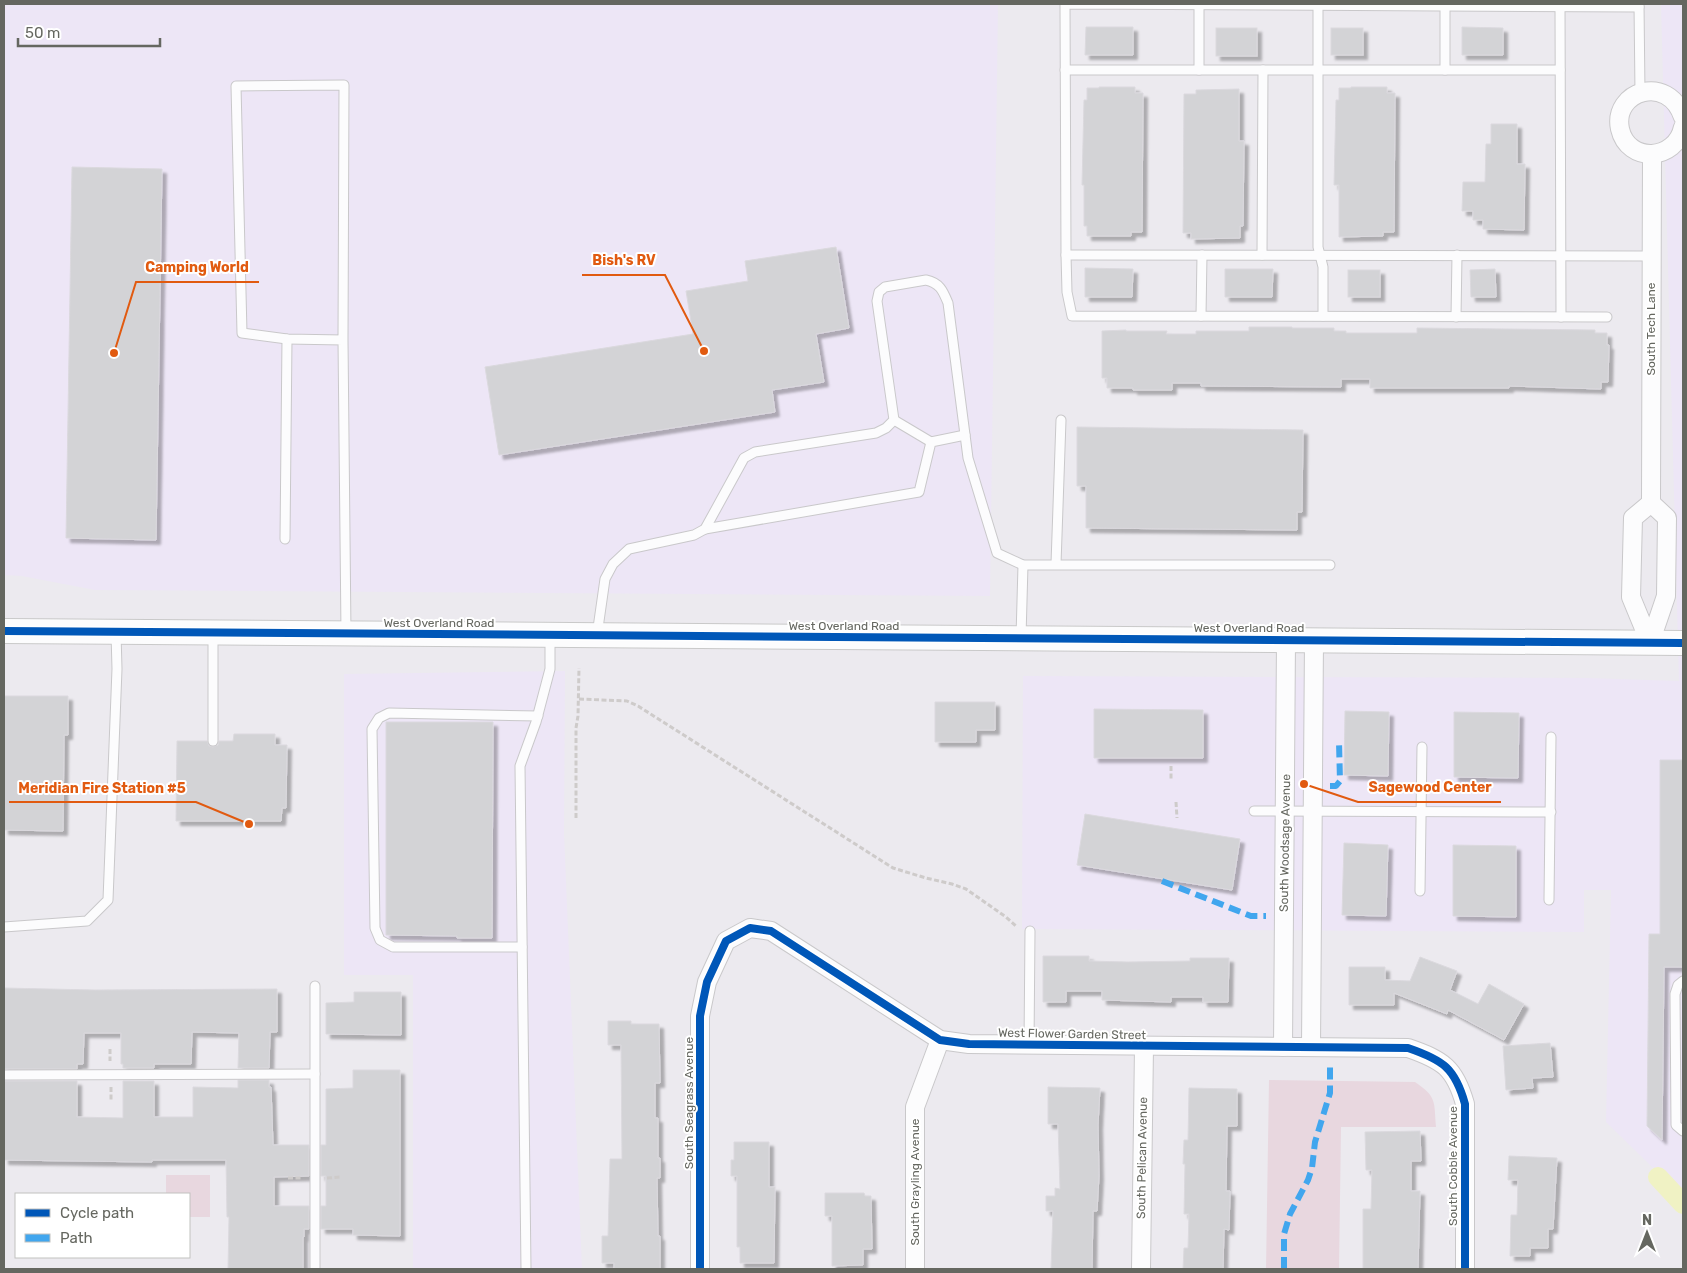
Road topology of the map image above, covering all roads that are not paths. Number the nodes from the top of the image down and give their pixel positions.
1 (1198, 5) edge
2 (1318, 6) junction
3 (1445, 6) junction
4 (1639, 6) edge
5 (1560, 7) junction
6 (1065, 70) junction
7 (1199, 70) junction
8 (1263, 70) junction
9 (1318, 70) junction
10 (1445, 70) junction
11 (1560, 70) junction
12 (1640, 93) junction
13 (1682, 110) edge
14 (1683, 127) edge
15 (1652, 155) junction
16 (1066, 255) junction
17 (1202, 255) junction
18 (1262, 255) junction
19 (1320, 255) junction
20 (1457, 255) junction
21 (1562, 256) junction
22 (1652, 256) junction
23 (1202, 316) junction
24 (1323, 316) junction
25 (1456, 317) junction
26 (1561, 317) junction
27 (1607, 317) dead end
28 (286, 338) junction
29 (343, 340) junction
30 (894, 420) junction
31 (1061, 420) dead end
32 (965, 435) junction
33 (931, 442) junction
34 (1651, 503) junction
35 (705, 530) junction
36 (285, 539) dead end
37 (1056, 564) junction
38 (1023, 565) junction
39 (1330, 565) dead end
40 (4, 631) edge
41 (116, 632) junction
42 (214, 633) junction
43 (346, 634) junction
44 (550, 635) junction
45 (597, 635) junction
46 (1021, 638) junction
47 (1286, 640) junction
48 (1314, 640) junction
49 (1650, 643) junction
50 (1683, 643) edge
51 (538, 716) junction
52 (1551, 737) dead end
53 (214, 741) dead end
54 (1422, 747) dead end
55 (1254, 811) dead end
56 (1285, 811) junction
57 (1312, 811) junction
58 (1422, 812) junction
59 (1551, 812) junction
60 (1420, 891) dead end
61 (1549, 900) dead end
62 (4, 927) edge
63 (1030, 932) road end
64 (726, 941) joint
65 (522, 947) junction
66 (1683, 981) edge
67 (314, 986) dead end
68 (940, 1040) junction
69 (1029, 1045) junction
70 (1144, 1046) junction
71 (1283, 1047) junction
72 (1311, 1047) junction
73 (1448, 1068) joint
74 (315, 1074) junction
75 (4, 1075) edge
76 (1683, 1131) edge
77 (315, 1269) edge
78 (526, 1269) edge
79 (700, 1269) edge
80 (915, 1269) edge
81 (1141, 1269) edge
82 (1464, 1269) edge

1 - 2 lane
1 - 6 lane
1 - 7 lane
2 - 3 lane
2 - 9 lane
3 - 5 lane
3 - 10 lane
4 - 5 lane
4 - 12 lane
5 - 11 lane
6 - 7 lane
6 - 16 lane
7 - 8 lane
8 - 9 lane
8 - 18 lane
9 - 10 lane
9 - 19 lane
10 - 11 lane
11 - 21 lane
12 - 13 street
12 - 15 street
14 - 15 street
15 - 22 street, South Tech Lane
16 - 17 lane
16 - 23 lane
17 - 18 lane
17 - 23 lane
18 - 19 lane
19 - 20 lane
19 - 24 lane
20 - 21 lane
20 - 25 lane
21 - 22 lane
21 - 26 lane
22 - 34 street, South Tech Lane
23 - 24 lane
24 - 25 lane
25 - 26 lane
26 - 27 lane
28 - 29 lane
28 - 29 lane
28 - 36 lane
29 - 43 lane
30 - 32 lane
30 - 33 lane
30 - 35 lane
31 - 37 lane
32 - 33 lane
32 - 38 lane
33 - 35 lane
34 - 49 street
34 - 49 street
35 - 45 lane
37 - 38 lane
37 - 39 lane
38 - 46 lane
40 - 41 street, West Overland Road
41 - 42 street, West Overland Road
41 - 62 lane
42 - 43 street, West Overland Road
42 - 53 lane
43 - 44 street, West Overland Road
44 - 45 street, West Overland Road
44 - 51 lane
45 - 46 street, West Overland Road
46 - 47 street, West Overland Road
47 - 48 street, West Overland Road
47 - 56 street, South Woodsage Avenue
48 - 49 street, West Overland Road
48 - 57 street
49 - 50 street, West Overland Road
51 - 65 lane
51 - 65 lane
52 - 59 lane
54 - 58 lane
55 - 56 lane
56 - 57 lane
56 - 71 street, South Woodsage Avenue
57 - 58 lane
57 - 72 street
58 - 59 lane
58 - 60 lane
59 - 61 lane
63 - 69 lane
64 - 68 street, West Flower Garden Street
64 - 79 street, South Seagrass Avenue
65 - 78 lane
66 - 76 lane
67 - 74 lane
68 - 69 street, West Flower Garden Street
68 - 80 street, South Grayling Avenue
69 - 70 street, West Flower Garden Street
70 - 71 street, West Flower Garden Street
70 - 81 street, South Pelican Avenue
71 - 72 street, West Flower Garden Street
72 - 73 street, West Flower Garden Street
73 - 82 street, South Cobble Avenue
74 - 75 lane
74 - 77 lane

